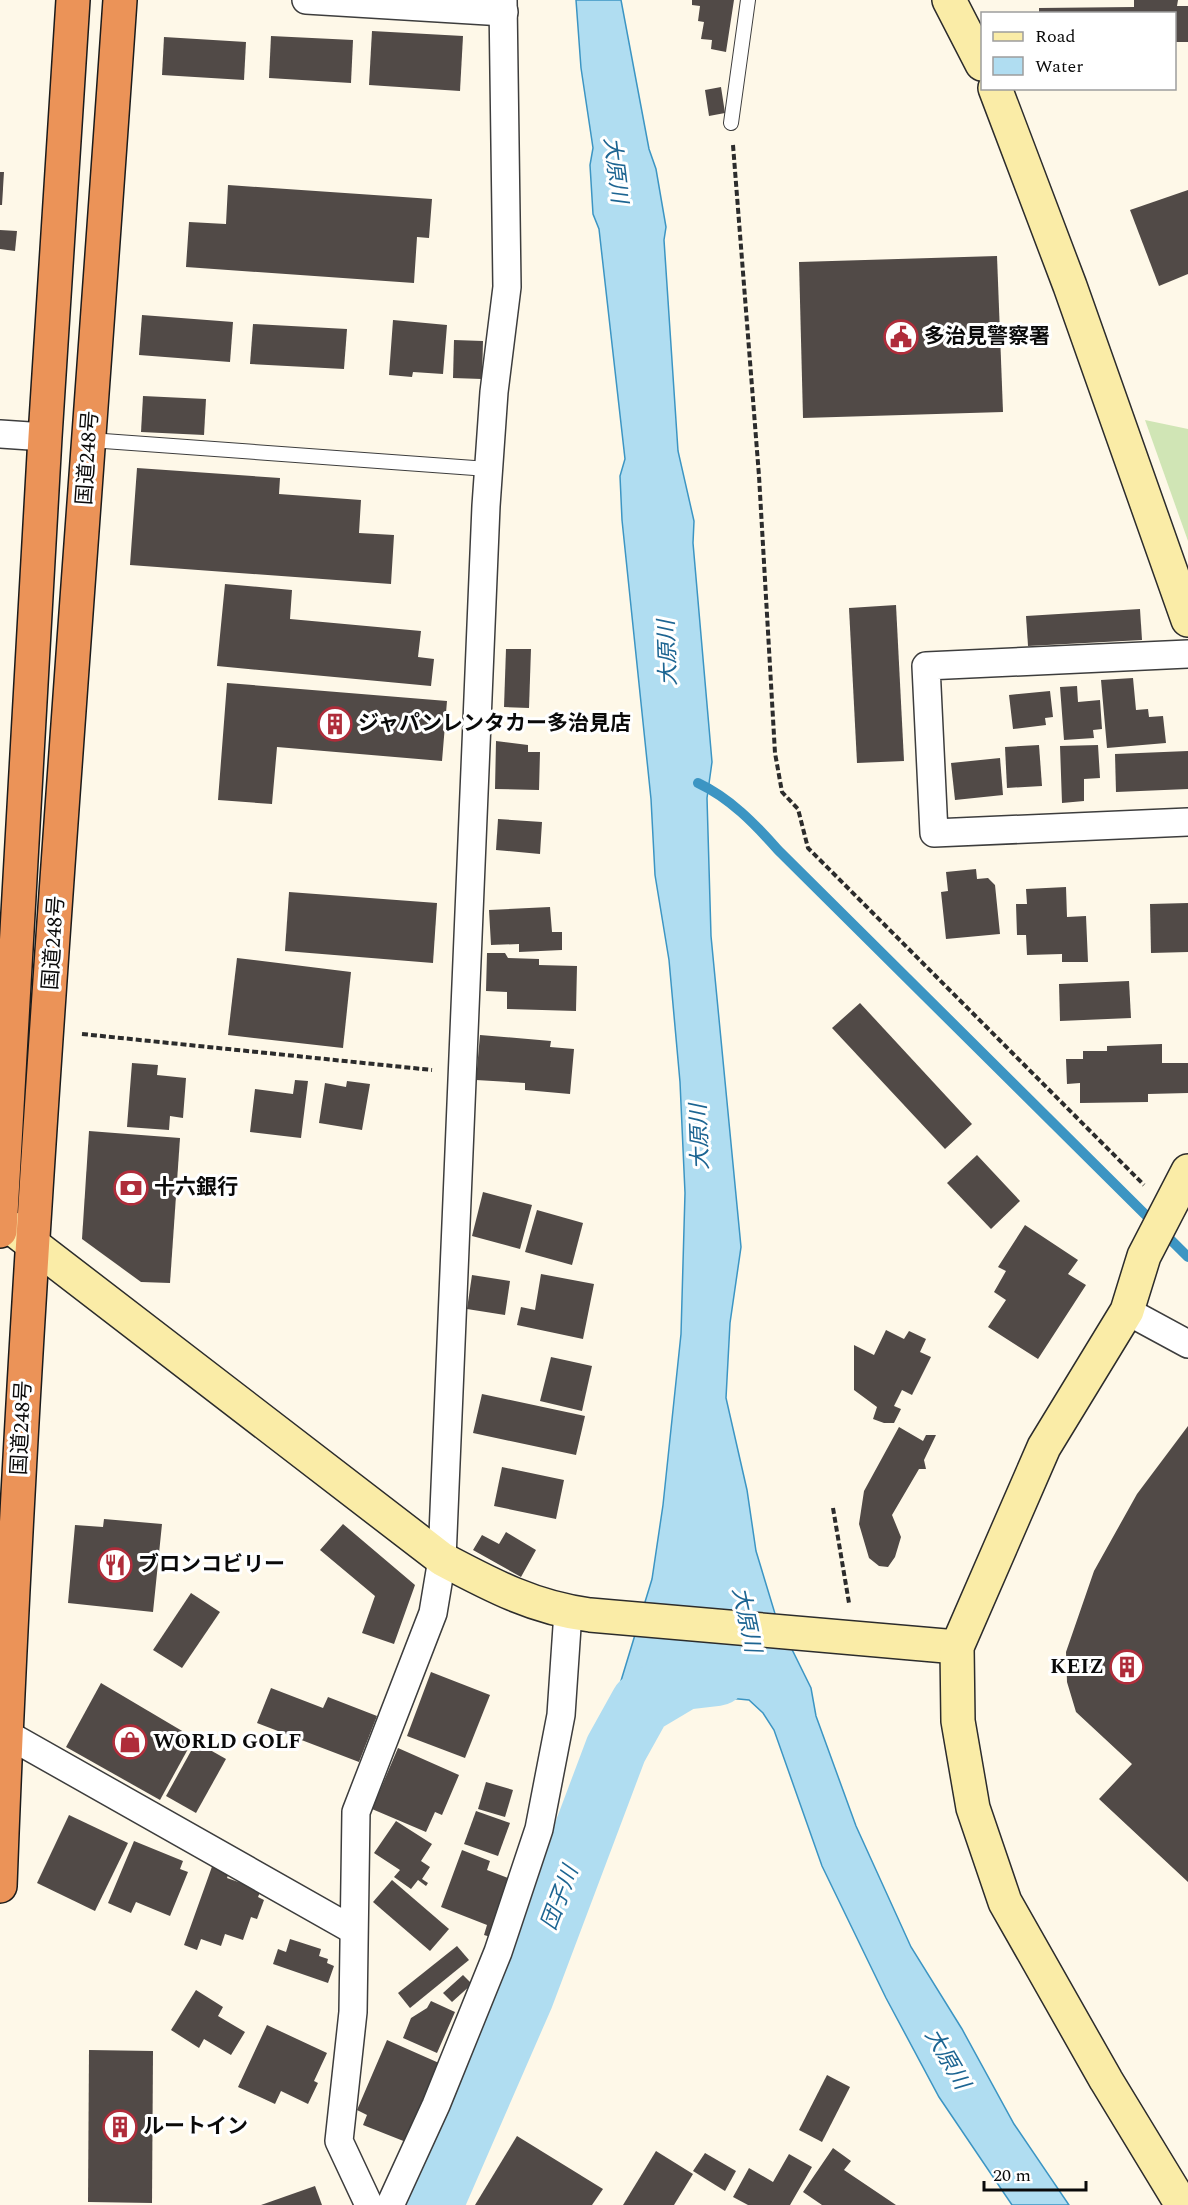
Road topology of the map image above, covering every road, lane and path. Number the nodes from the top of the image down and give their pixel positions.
1 (73, 0) edge
2 (120, 0) edge
3 (306, 0) edge
4 (748, 0) edge
5 (948, 0) edge
6 (503, 6) edge
7 (981, 62) edge
8 (996, 90) edge
9 (731, 123) joint
10 (0, 434) edge
11 (45, 437) junction
12 (90, 440) junction
13 (488, 470) junction
14 (1188, 620) edge
15 (1188, 654) edge
16 (1188, 822) edge
17 (82, 1034) dead end
18 (462, 1073) junction
19 (1188, 1171) edge
20 (1169, 1209) junction
21 (0, 1219) edge
22 (0, 1231) edge
23 (32, 1244) junction
24 (1127, 1311) junction
25 (1188, 1344) edge
26 (833, 1508) dead end
27 (442, 1559) junction
28 (850, 1608) dead end
29 (579, 1614) junction
30 (957, 1647) junction
31 (6, 1733) junction
32 (0, 1886) edge
33 (353, 1930) junction
34 (386, 2204) edge
35 (1182, 2205) edge

1 - 11 highway, 国道248号
2 - 12 highway, 国道248号
3 - 6 street
4 - 9 lane
5 - 7 street
6 - 13 street
8 - 14 street
9 - 20 path
10 - 11 street
11 - 21 highway, 国道248号
12 - 13 lane
12 - 23 highway, 国道248号
13 - 18 street
15 - 16 street
17 - 18 path
18 - 27 street
19 - 20 street
20 - 24 street
21 - 22 highway, 国道248号
21 - 23 street
23 - 27 street
23 - 31 highway, 国道248号
24 - 25 street
24 - 30 street
26 - 28 path
27 - 29 street
27 - 33 street
29 - 30 street
29 - 34 street
30 - 35 street
31 - 32 highway, 国道248号
31 - 33 street
33 - 34 street

